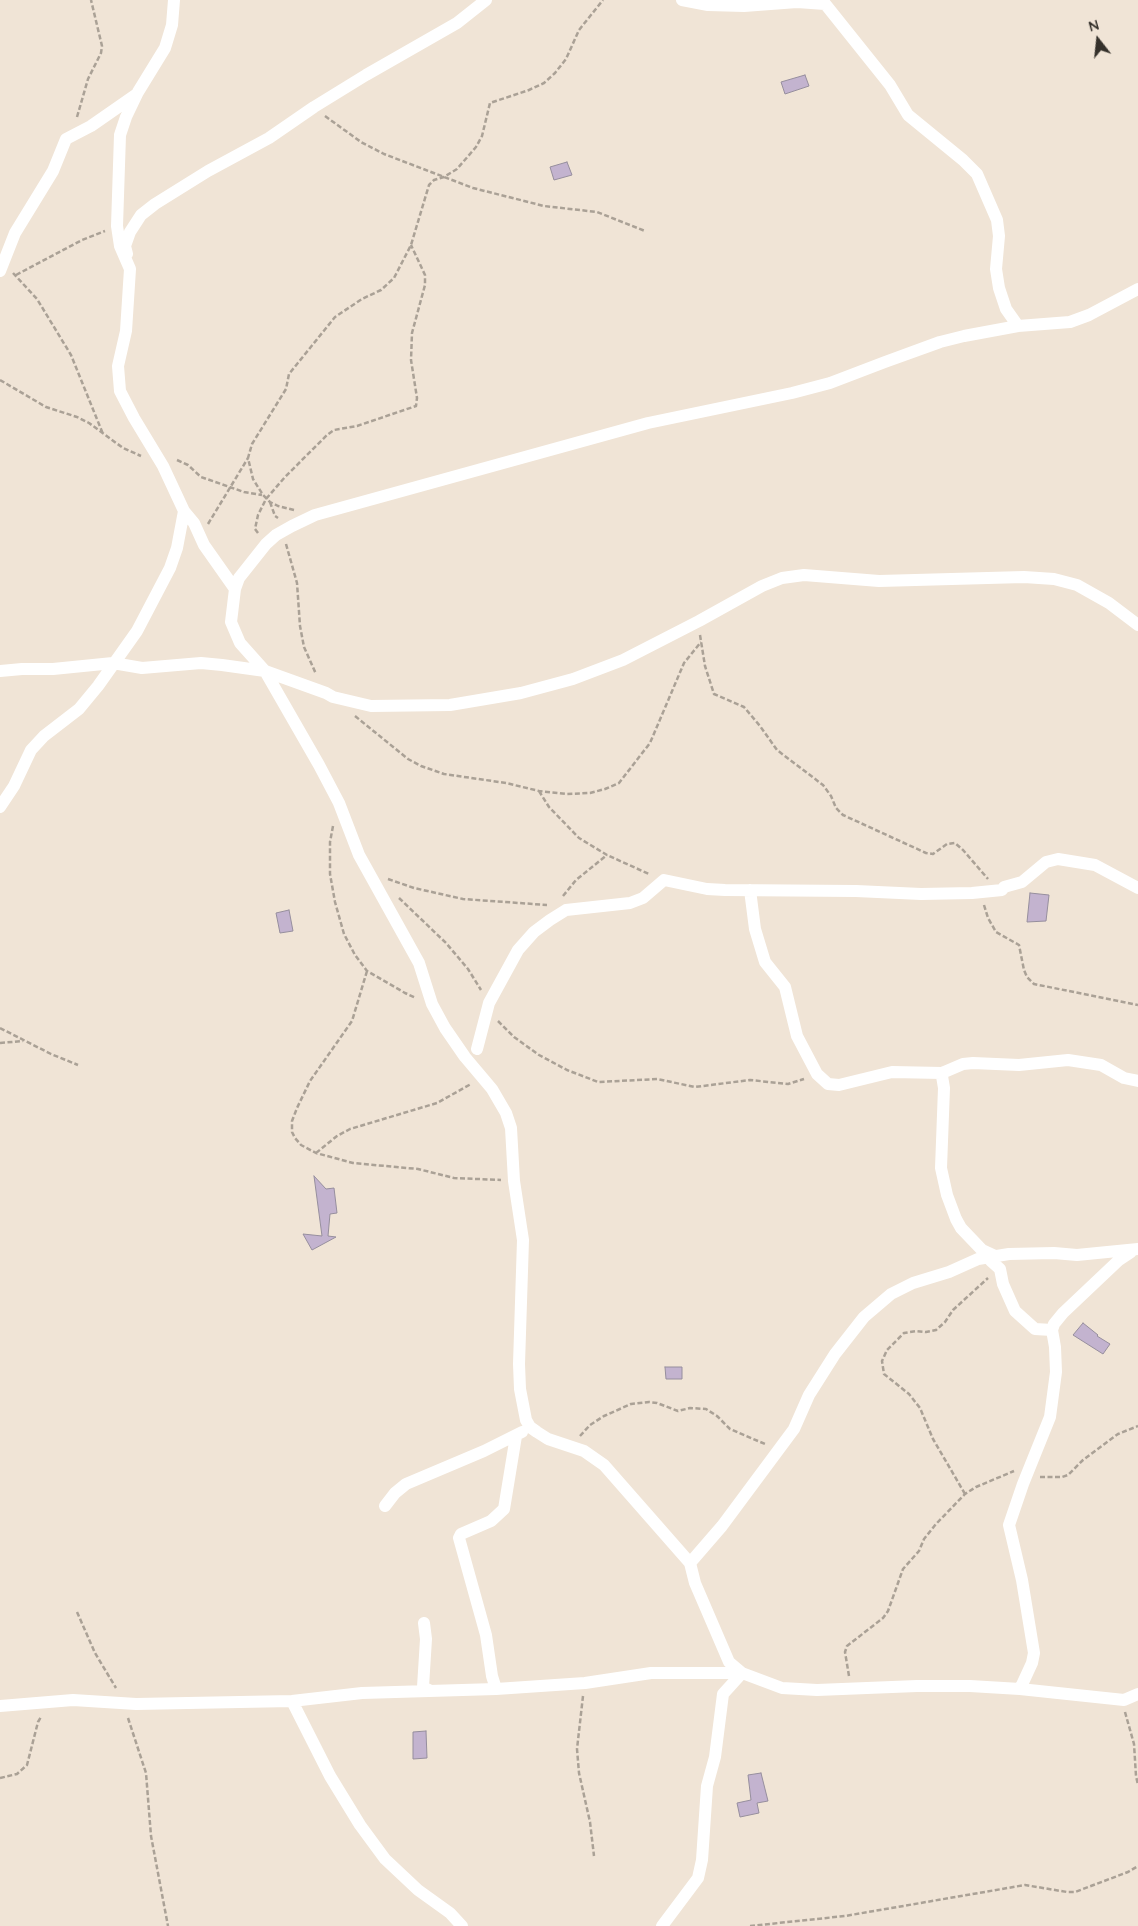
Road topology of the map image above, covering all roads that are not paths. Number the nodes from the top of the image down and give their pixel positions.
1 (174, 0) edge
2 (486, 0) edge
3 (682, 0) edge
4 (823, 2) edge
5 (138, 92) junction
6 (141, 215) junction
7 (117, 226) junction
8 (130, 269) junction
9 (4, 271) edge
10 (1138, 289) edge
11 (1018, 326) junction
12 (184, 511) junction
13 (235, 589) junction
14 (1138, 625) edge
15 (113, 663) junction
16 (265, 671) junction
17 (0, 672) edge
18 (0, 806) edge
19 (1138, 888) edge
20 (750, 890) junction
21 (477, 1049) dead end
22 (944, 1072) junction
23 (1138, 1081) edge
24 (1137, 1249) edge
25 (995, 1256) junction
26 (1052, 1330) junction
27 (530, 1426) junction
28 (516, 1436) junction
29 (385, 1506) dead end
30 (690, 1563) junction
31 (424, 1623) dead end
32 (742, 1673) junction
33 (496, 1689) junction
34 (1020, 1689) junction
35 (429, 1690) junction
36 (1138, 1694) edge
37 (292, 1701) junction
38 (0, 1706) edge
39 (462, 1926) edge
40 (662, 1926) edge

1 - 5 street
2 - 6 street
3 - 4 street
4 - 11 street
5 - 7 street
5 - 9 street
6 - 7 street
6 - 8 street
7 - 8 street
8 - 12 street
10 - 11 street
11 - 13 street
12 - 13 street
12 - 15 street
13 - 16 street
14 - 16 street
15 - 16 street
15 - 17 street
15 - 18 street
16 - 27 street
19 - 20 street
20 - 21 street
20 - 22 street
22 - 23 street
22 - 25 street
24 - 25 street
24 - 26 street
25 - 26 street
25 - 30 street
26 - 34 street
27 - 28 street
27 - 30 street
28 - 29 street
28 - 33 street
30 - 32 street
31 - 35 street
32 - 33 street
32 - 34 street
32 - 40 street
33 - 35 street
34 - 36 street
35 - 37 street
37 - 38 street
37 - 39 street

